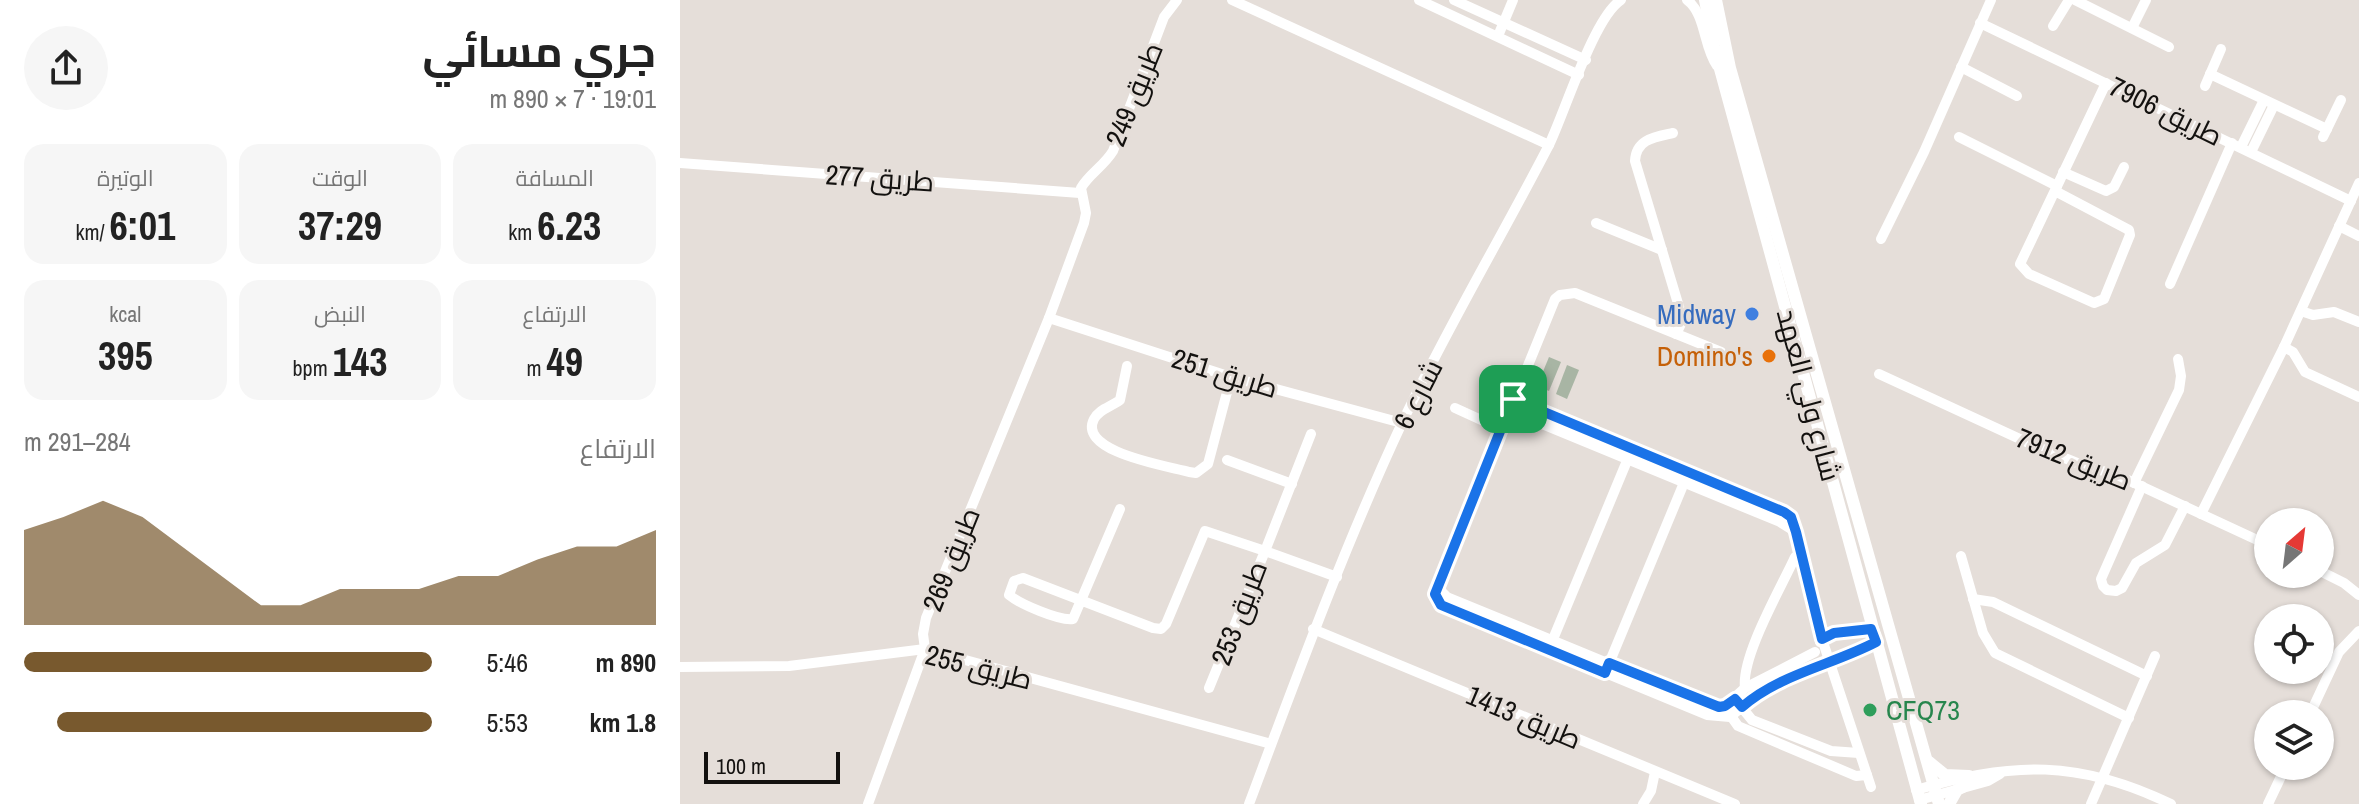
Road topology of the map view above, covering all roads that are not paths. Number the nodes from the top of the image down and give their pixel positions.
1 (1177, 0) edge
2 (1232, 0) edge
3 (1419, 0) edge
4 (1452, 0) edge
5 (1513, 0) edge
6 (1621, 0) edge
7 (1687, 0) edge
8 (1705, 0) edge
9 (1716, 0) edge
10 (1991, 0) edge
11 (2069, 0) edge
12 (2075, 0) edge
13 (2146, 0) edge
14 (1446, 12) junction
15 (1503, 22) junction
16 (1980, 23) junction
17 (2053, 26) dead end
18 (2132, 28) junction
19 (1498, 36) junction
20 (2169, 47) dead end
21 (2221, 49) dead end
22 (1586, 60) junction
23 (1961, 67) junction
24 (1721, 71) junction
25 (2210, 74) junction
26 (1579, 75) junction
27 (2106, 83) junction
28 (2205, 86) dead end
29 (2017, 96) dead end
30 (2341, 100) dead end
31 (2269, 102) junction
32 (1673, 133) dead end
33 (1959, 137) dead end
34 (1549, 145) junction
35 (2241, 147) junction
36 (680, 163) edge
37 (2124, 167) dead end
38 (2063, 172) junction
39 (2359, 183) edge
40 (2056, 188) junction
41 (1080, 193) junction
42 (2351, 201) junction
43 (1596, 223) dead end
44 (2339, 226) junction
45 (2359, 236) edge
46 (1881, 239) dead end
47 (1662, 250) junction
48 (2170, 284) dead end
49 (2301, 311) junction
50 (1049, 318) junction
51 (2359, 322) edge
52 (1676, 334) junction
53 (2284, 347) junction
54 (1721, 352) dead end
55 (2178, 359) dead end
56 (1127, 366) dead end
57 (1879, 374) dead end
58 (1231, 377) junction
59 (2359, 397) edge
60 (1511, 404) junction
61 (1455, 408) dead end
62 (1402, 423) junction
63 (1501, 429) junction
64 (1311, 434) dead end
65 (1630, 454) junction
66 (1227, 460) dead end
67 (1689, 472) junction
68 (1684, 483) junction
69 (1292, 484) junction
70 (2138, 485) junction
71 (2185, 506) junction
72 (1120, 509) dead end
73 (2201, 514) junction
74 (1796, 532) junction
75 (2254, 539) edge
76 (1265, 551) junction
77 (1803, 556) junction
78 (1961, 556) dead end
79 (1337, 577) junction
80 (2334, 578) edge
81 (2359, 595) edge
82 (1973, 599) junction
83 (1082, 600) junction
84 (1313, 629) junction
85 (2359, 631) edge
86 (1874, 636) junction
87 (1822, 639) junction
88 (1551, 645) junction
89 (925, 649) junction
90 (1815, 652) junction
91 (2155, 656) dead end
92 (1825, 663) junction
93 (680, 667) edge
94 (1607, 668) junction
95 (2147, 676) junction
96 (1209, 688) dead end
97 (1745, 688) junction
98 (2317, 700) edge
99 (1738, 703) junction
100 (1728, 712) junction
101 (1913, 713) junction
102 (2129, 718) junction
103 (1271, 744) junction
104 (1859, 753) junction
105 (1927, 760) junction
106 (1655, 772) junction
107 (1867, 775) junction
108 (2104, 777) junction
109 (2279, 780) edge
110 (1966, 781) junction
111 (1871, 787) dead end
112 (1937, 794) edge
113 (1919, 798) edge
114 (868, 804) edge
115 (1249, 804) edge
116 (1643, 804) edge
117 (1735, 804) edge
118 (1949, 804) edge
119 (2091, 804) edge
120 (2169, 804) edge
121 (2268, 804) edge

1 - 41 street, طريق 249
2 - 34 street
3 - 14 street
4 - 14 street
4 - 15 street
5 - 15 street
6 - 22 street, شارع 6
7 - 24 street
8 - 24 main road, شارع ولي العهد
9 - 101 main road, شارع ولي العهد
10 - 16 street
11 - 17 street
12 - 18 street
13 - 18 street
14 - 19 street
15 - 19 street
15 - 22 street
16 - 23 street
16 - 27 street, طريق 7906
18 - 20 street
19 - 26 street
21 - 25 street
22 - 26 street, شارع 6
23 - 29 street
23 - 46 street
24 - 86 main road, شارع ولي العهد
25 - 28 street
25 - 31 street
26 - 34 street, شارع 6
27 - 35 street, طريق 7906
27 - 38 street
30 - 31 street
31 - 35 street
32 - 47 street
33 - 40 street
34 - 62 street, شارع 6
35 - 42 street, طريق 7906
35 - 48 street
36 - 41 street, طريق 277
37 - 38 street
38 - 40 street
39 - 42 street
40 - 40 street
41 - 50 street
42 - 44 street
43 - 47 street
44 - 45 street
44 - 49 street
47 - 52 street
49 - 51 street
49 - 53 street
50 - 58 street, طريق 251
50 - 89 street, طريق 269
52 - 54 street
52 - 60 street
53 - 59 street
53 - 73 street
55 - 70 street
56 - 58 street
57 - 70 street, طريق 7912
58 - 62 street, طريق 251
60 - 63 street
60 - 65 street
61 - 63 street
62 - 79 street, شارع 6
63 - 88 street
64 - 69 street
65 - 67 street
65 - 68 street
65 - 88 street
66 - 69 street
67 - 68 street
67 - 74 street
68 - 74 street
68 - 94 street
69 - 76 street
70 - 71 street, طريق 7912
70 - 71 street
71 - 73 street, طريق 7912
72 - 83 street
73 - 75 street, طريق 7912
74 - 77 street
76 - 79 street
76 - 83 street, طريق 253
76 - 96 street, طريق 253
77 - 87 street
77 - 97 street
78 - 82 street
79 - 84 street, شارع 6
80 - 81 street
82 - 95 street
82 - 102 street
83 - 83 street, طريق 253
84 - 103 street, شارع 6
84 - 106 street, طريق 1413
85 - 98 street
86 - 87 street
86 - 92 street
86 - 101 main road
86 - 113 main road, شارع ولي العهد
87 - 90 street
87 - 92 street
88 - 94 street
89 - 93 street, طريق 255
89 - 103 street, طريق 255
89 - 114 street, طريق 269
90 - 92 street
90 - 97 street
91 - 95 street
92 - 99 street
92 - 104 street
94 - 100 street
95 - 102 street
97 - 99 street
99 - 100 street
99 - 104 street
100 - 107 street
101 - 105 main road, شارع ولي العهد
102 - 108 street
103 - 115 street, شارع 6
104 - 107 street
105 - 110 main road
105 - 112 main road, شارع ولي العهد
106 - 116 street
106 - 117 street, طريق 1413
107 - 111 street
108 - 110 street
108 - 119 street
108 - 120 street
109 - 121 street
110 - 112 street
110 - 118 main road
112 - 113 street

